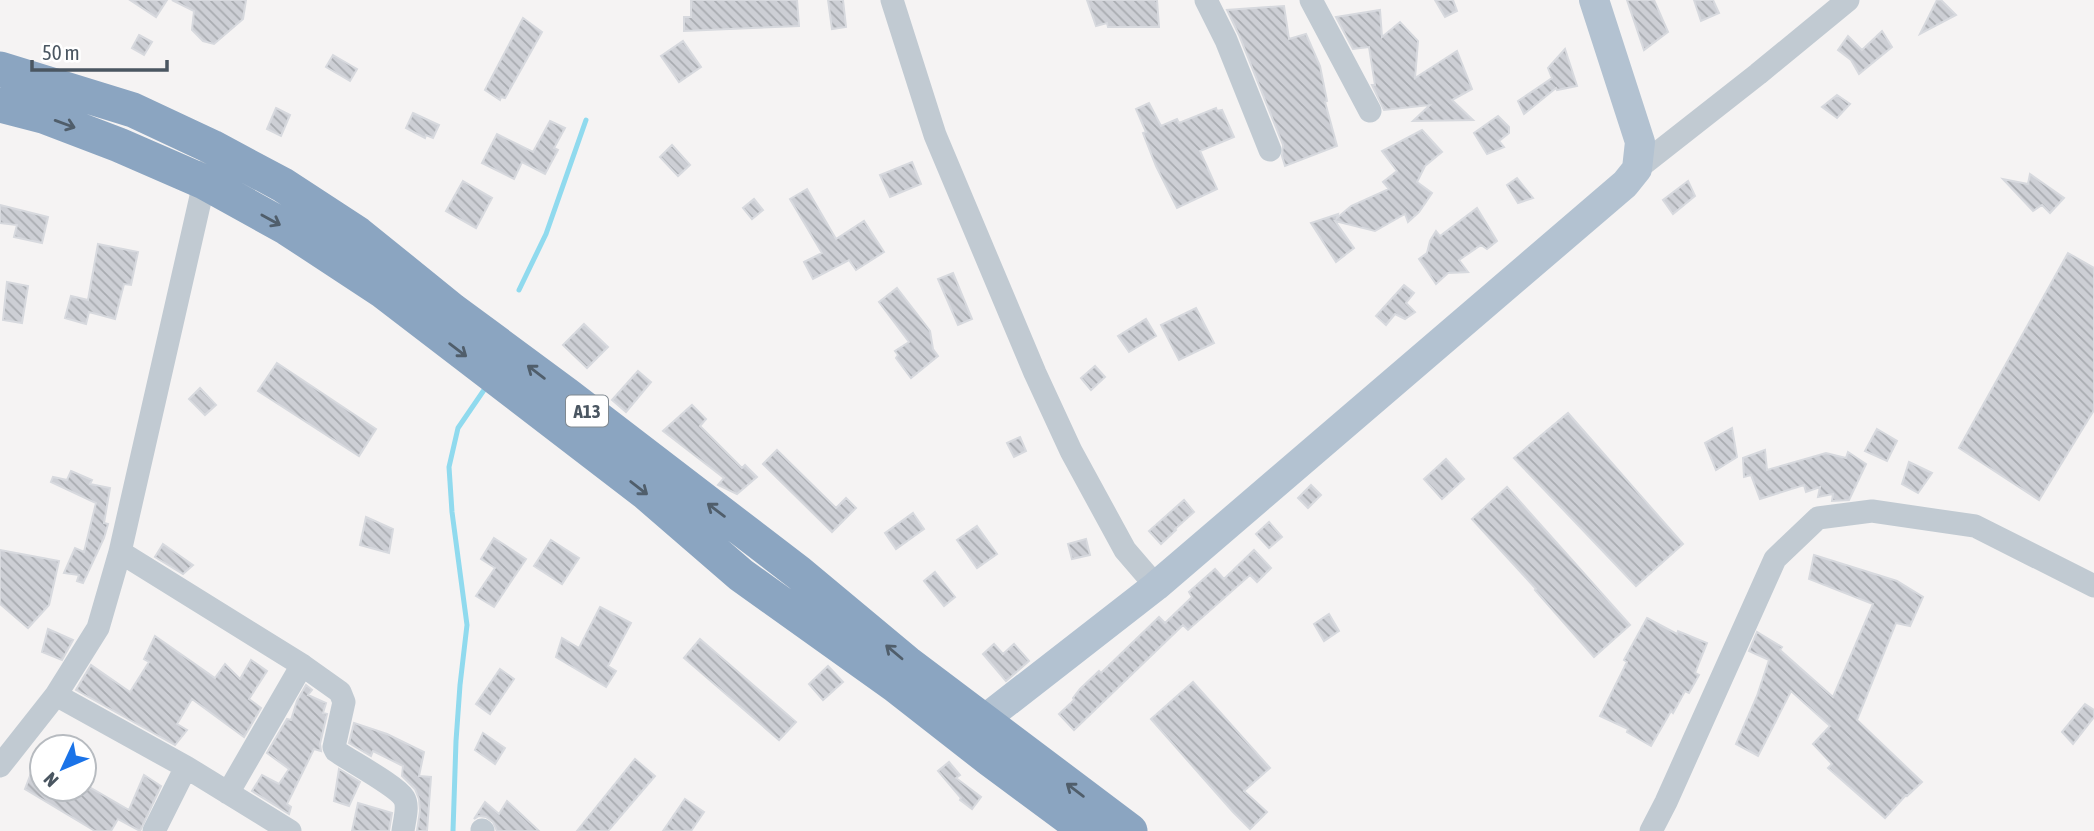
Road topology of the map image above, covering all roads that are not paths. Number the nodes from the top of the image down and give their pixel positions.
1 (892, 0) edge
2 (1206, 0) edge
3 (1311, 0) edge
4 (1594, 0) edge
5 (1848, 0) edge
6 (0, 69) edge
7 (0, 105) edge
8 (1370, 111) dead end
9 (212, 147) junction
10 (1270, 150) dead end
11 (1637, 169) junction
12 (204, 182) junction
13 (120, 552) junction
14 (1156, 586) junction
15 (2094, 586) edge
16 (302, 665) junction
17 (56, 695) junction
18 (973, 729) junction
19 (0, 766) edge
20 (186, 767) junction
21 (228, 793) junction
22 (154, 831) edge
23 (290, 831) edge
24 (403, 831) edge
25 (1087, 831) edge
26 (1130, 831) edge
27 (1651, 831) edge

1 - 14 street
2 - 10 street
3 - 8 street
4 - 11 main road
5 - 11 street
6 - 9 highway, A13
7 -> 12 highway, A13
9 - 12 street
18 -> 9 highway, A13
11 - 14 main road
12 - 13 street
12 -> 18 highway, A13
13 - 16 street
13 - 17 street
14 - 18 main road
15 - 27 street
16 - 21 street
16 - 24 street
17 - 19 street
17 - 20 street
18 - 25 highway, A13
26 -> 18 highway, A13
20 - 21 street
20 - 22 street
21 - 23 street

